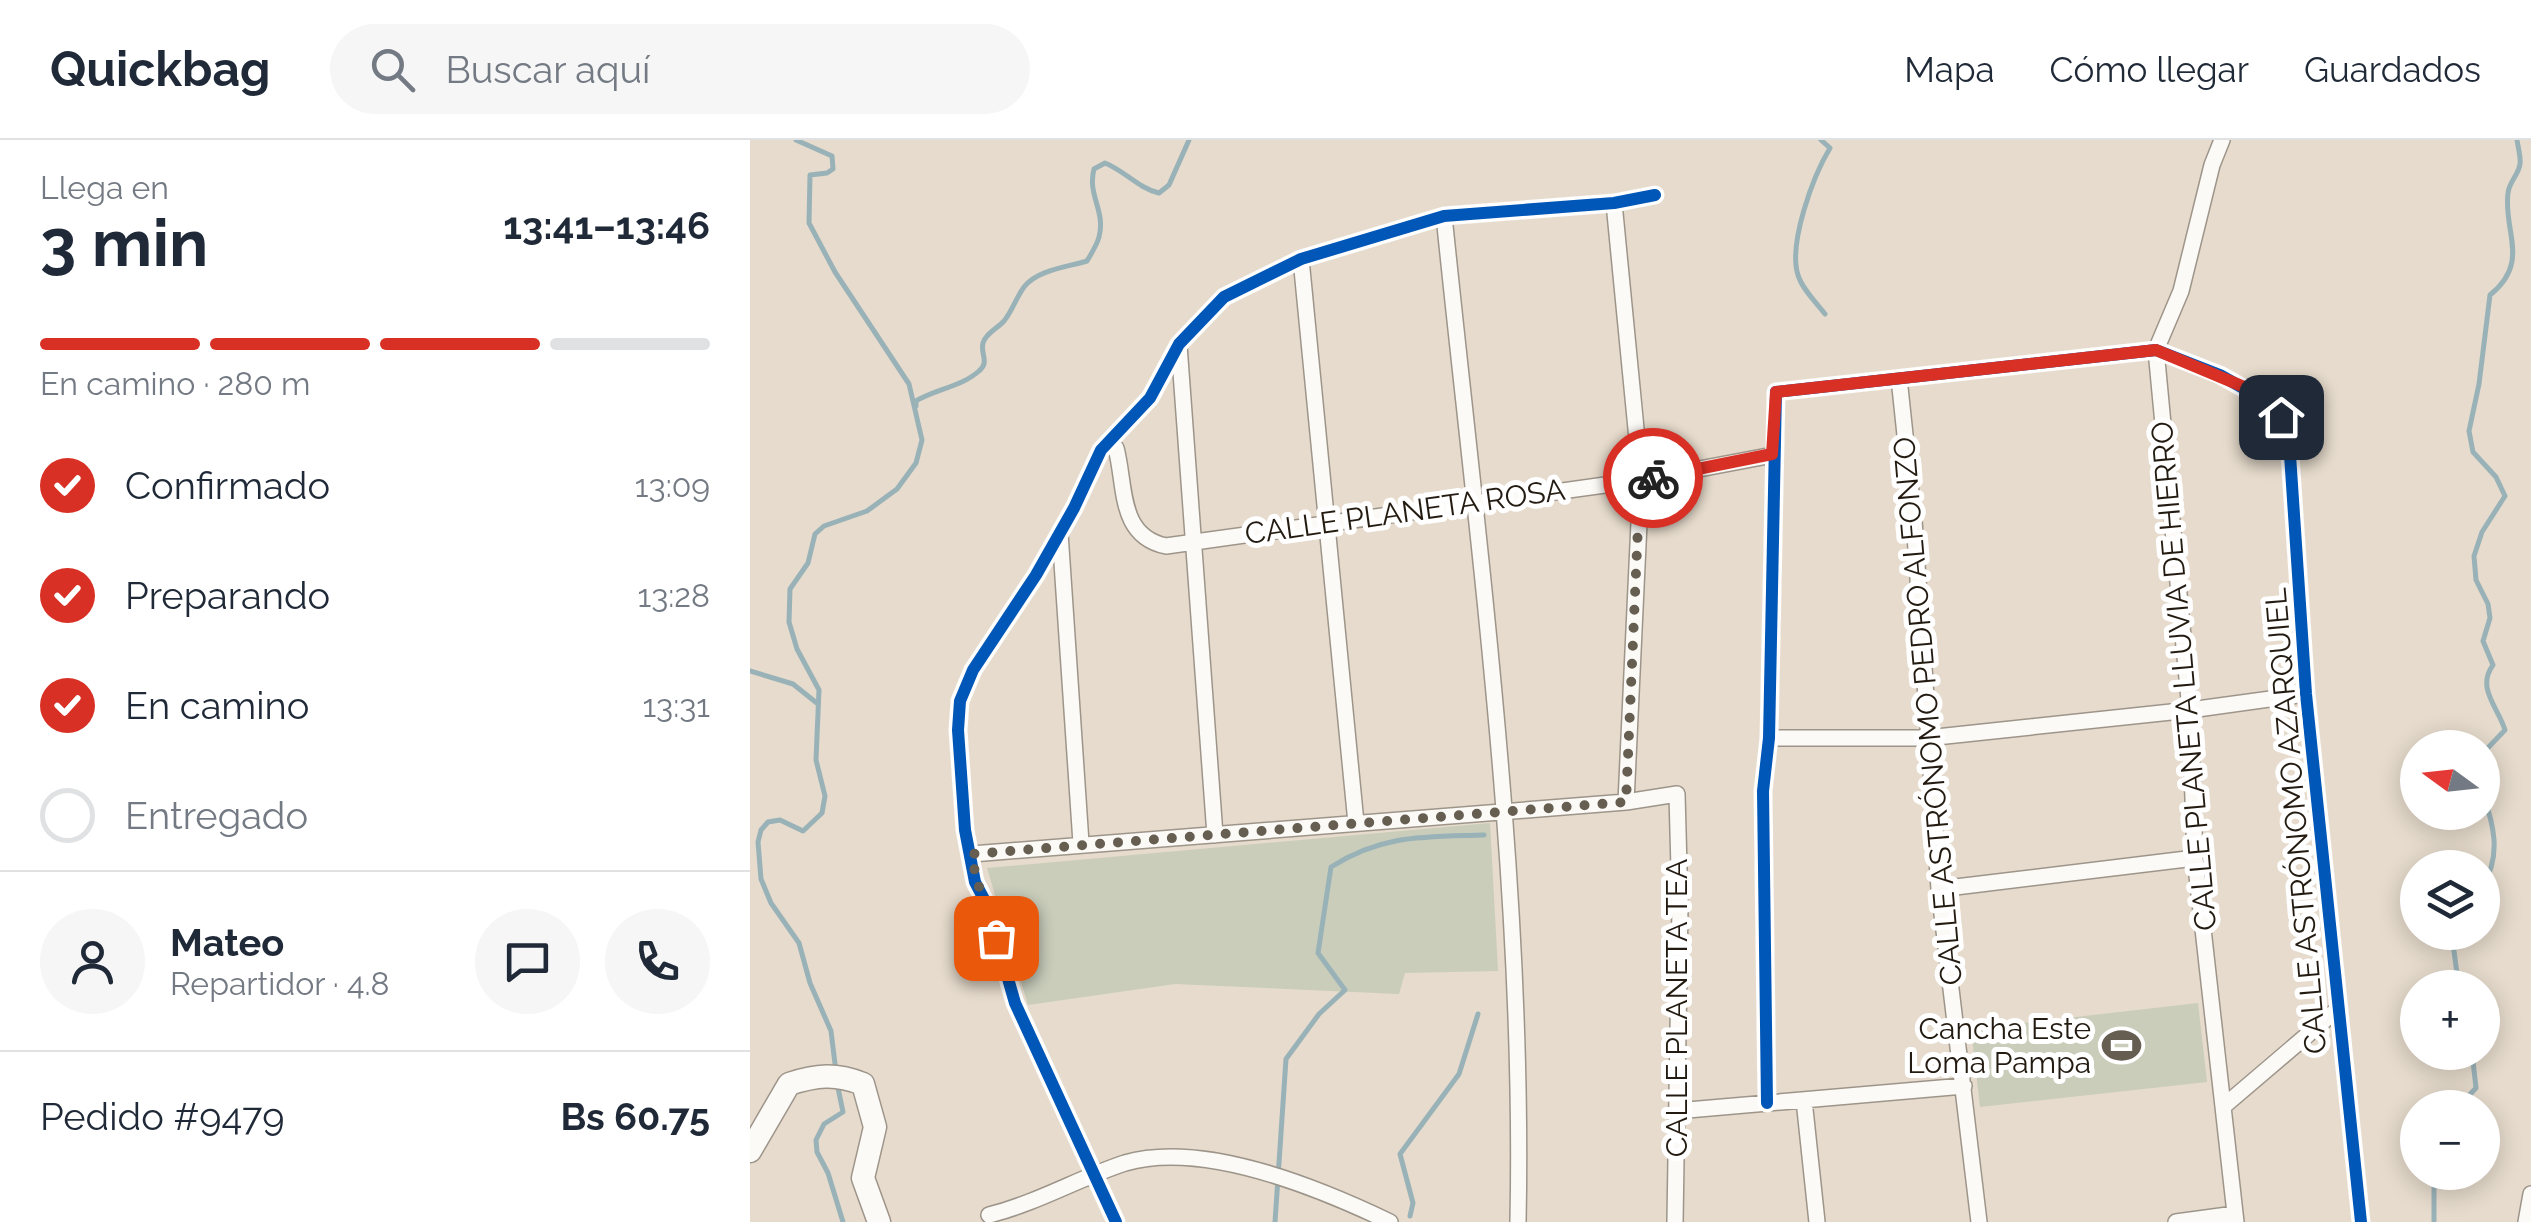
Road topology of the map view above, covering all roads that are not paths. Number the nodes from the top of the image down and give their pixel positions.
1 (2222, 140) edge
2 (1655, 195) dead end
3 (1614, 203) junction
4 (1444, 216) junction
5 (1302, 258) junction
6 (1179, 344) junction
7 (2156, 350) junction
8 (1899, 378) junction
9 (1108, 444) junction
10 (1772, 454) junction
11 (1640, 480) junction
12 (1473, 501) junction
13 (1328, 522) junction
14 (1060, 531) junction
15 (1194, 542) junction
16 (2306, 694) junction
17 (2190, 710) junction
18 (1769, 738) junction
19 (1927, 738) junction
20 (1626, 802) junction
21 (1502, 812) junction
22 (1356, 823) junction
23 (1216, 834) junction
24 (1081, 843) junction
25 (972, 854) junction
26 (2195, 858) junction
27 (1939, 889) junction
28 (2339, 1008) junction
29 (1964, 1086) junction
30 (1804, 1100) junction
31 (1767, 1103) junction
32 (2224, 1106) junction
33 (1676, 1110) junction
34 (750, 1151) edge
35 (1094, 1174) junction
36 (2531, 1194) edge
37 (1356, 1214) edge
38 (990, 1215) dead end
39 (2236, 1218) edge
40 (880, 1222) edge
41 (1116, 1222) edge
42 (1390, 1222) edge
43 (1518, 1222) edge
44 (1676, 1222) edge
45 (1817, 1222) edge
46 (1979, 1222) edge
47 (2176, 1222) edge
48 (2361, 1222) edge
49 (2526, 1222) edge

1 - 7 street, CALLE PLANETA LLUVIA DE HIERRO
2 - 3 street
3 - 4 street
3 - 11 street
4 - 5 street
4 - 12 street
5 - 6 street
5 - 13 street
6 - 9 street
6 - 15 street
7 - 8 street
7 - 16 street, CALLE ASTRÓNOMO AZARQUIEL
7 - 17 street, CALLE PLANETA LLUVIA DE HIERRO
8 - 10 street
8 - 19 street, CALLE ASTRÓNOMO PEDRO ALFONZO
9 - 14 street
9 - 15 street, CALLE PLANETA ROSA
10 - 11 street, CALLE PLANETA ROSA
10 - 18 street
11 - 12 street, CALLE PLANETA ROSA
11 - 20 street
12 - 13 street, CALLE PLANETA ROSA
12 - 21 street
13 - 15 street, CALLE PLANETA ROSA
13 - 22 street
14 - 24 street
14 - 25 street
15 - 23 street
16 - 17 street
16 - 28 street, CALLE ASTRÓNOMO AZARQUIEL
17 - 19 street
17 - 26 street, CALLE PLANETA LLUVIA DE HIERRO
18 - 19 street
18 - 31 street
19 - 27 street, CALLE ASTRÓNOMO PEDRO ALFONZO
20 - 21 street
20 - 33 street, CALLE PLANETA TEA
21 - 22 street
21 - 43 street
22 - 23 street
23 - 24 street
24 - 25 street
25 - 35 street
26 - 27 street
26 - 32 street, CALLE PLANETA LLUVIA DE HIERRO
27 - 29 street, CALLE ASTRÓNOMO PEDRO ALFONZO
28 - 32 street
28 - 48 street, CALLE ASTRÓNOMO AZARQUIEL
29 - 30 street
29 - 46 street, CALLE ASTRÓNOMO PEDRO ALFONZO
30 - 31 street
30 - 45 street
31 - 33 street
32 - 39 street, CALLE PLANETA LLUVIA DE HIERRO
33 - 44 street, CALLE PLANETA TEA
34 - 40 street
35 - 37 street
35 - 38 street
35 - 41 street
36 - 49 street
37 - 42 street
39 - 47 street

